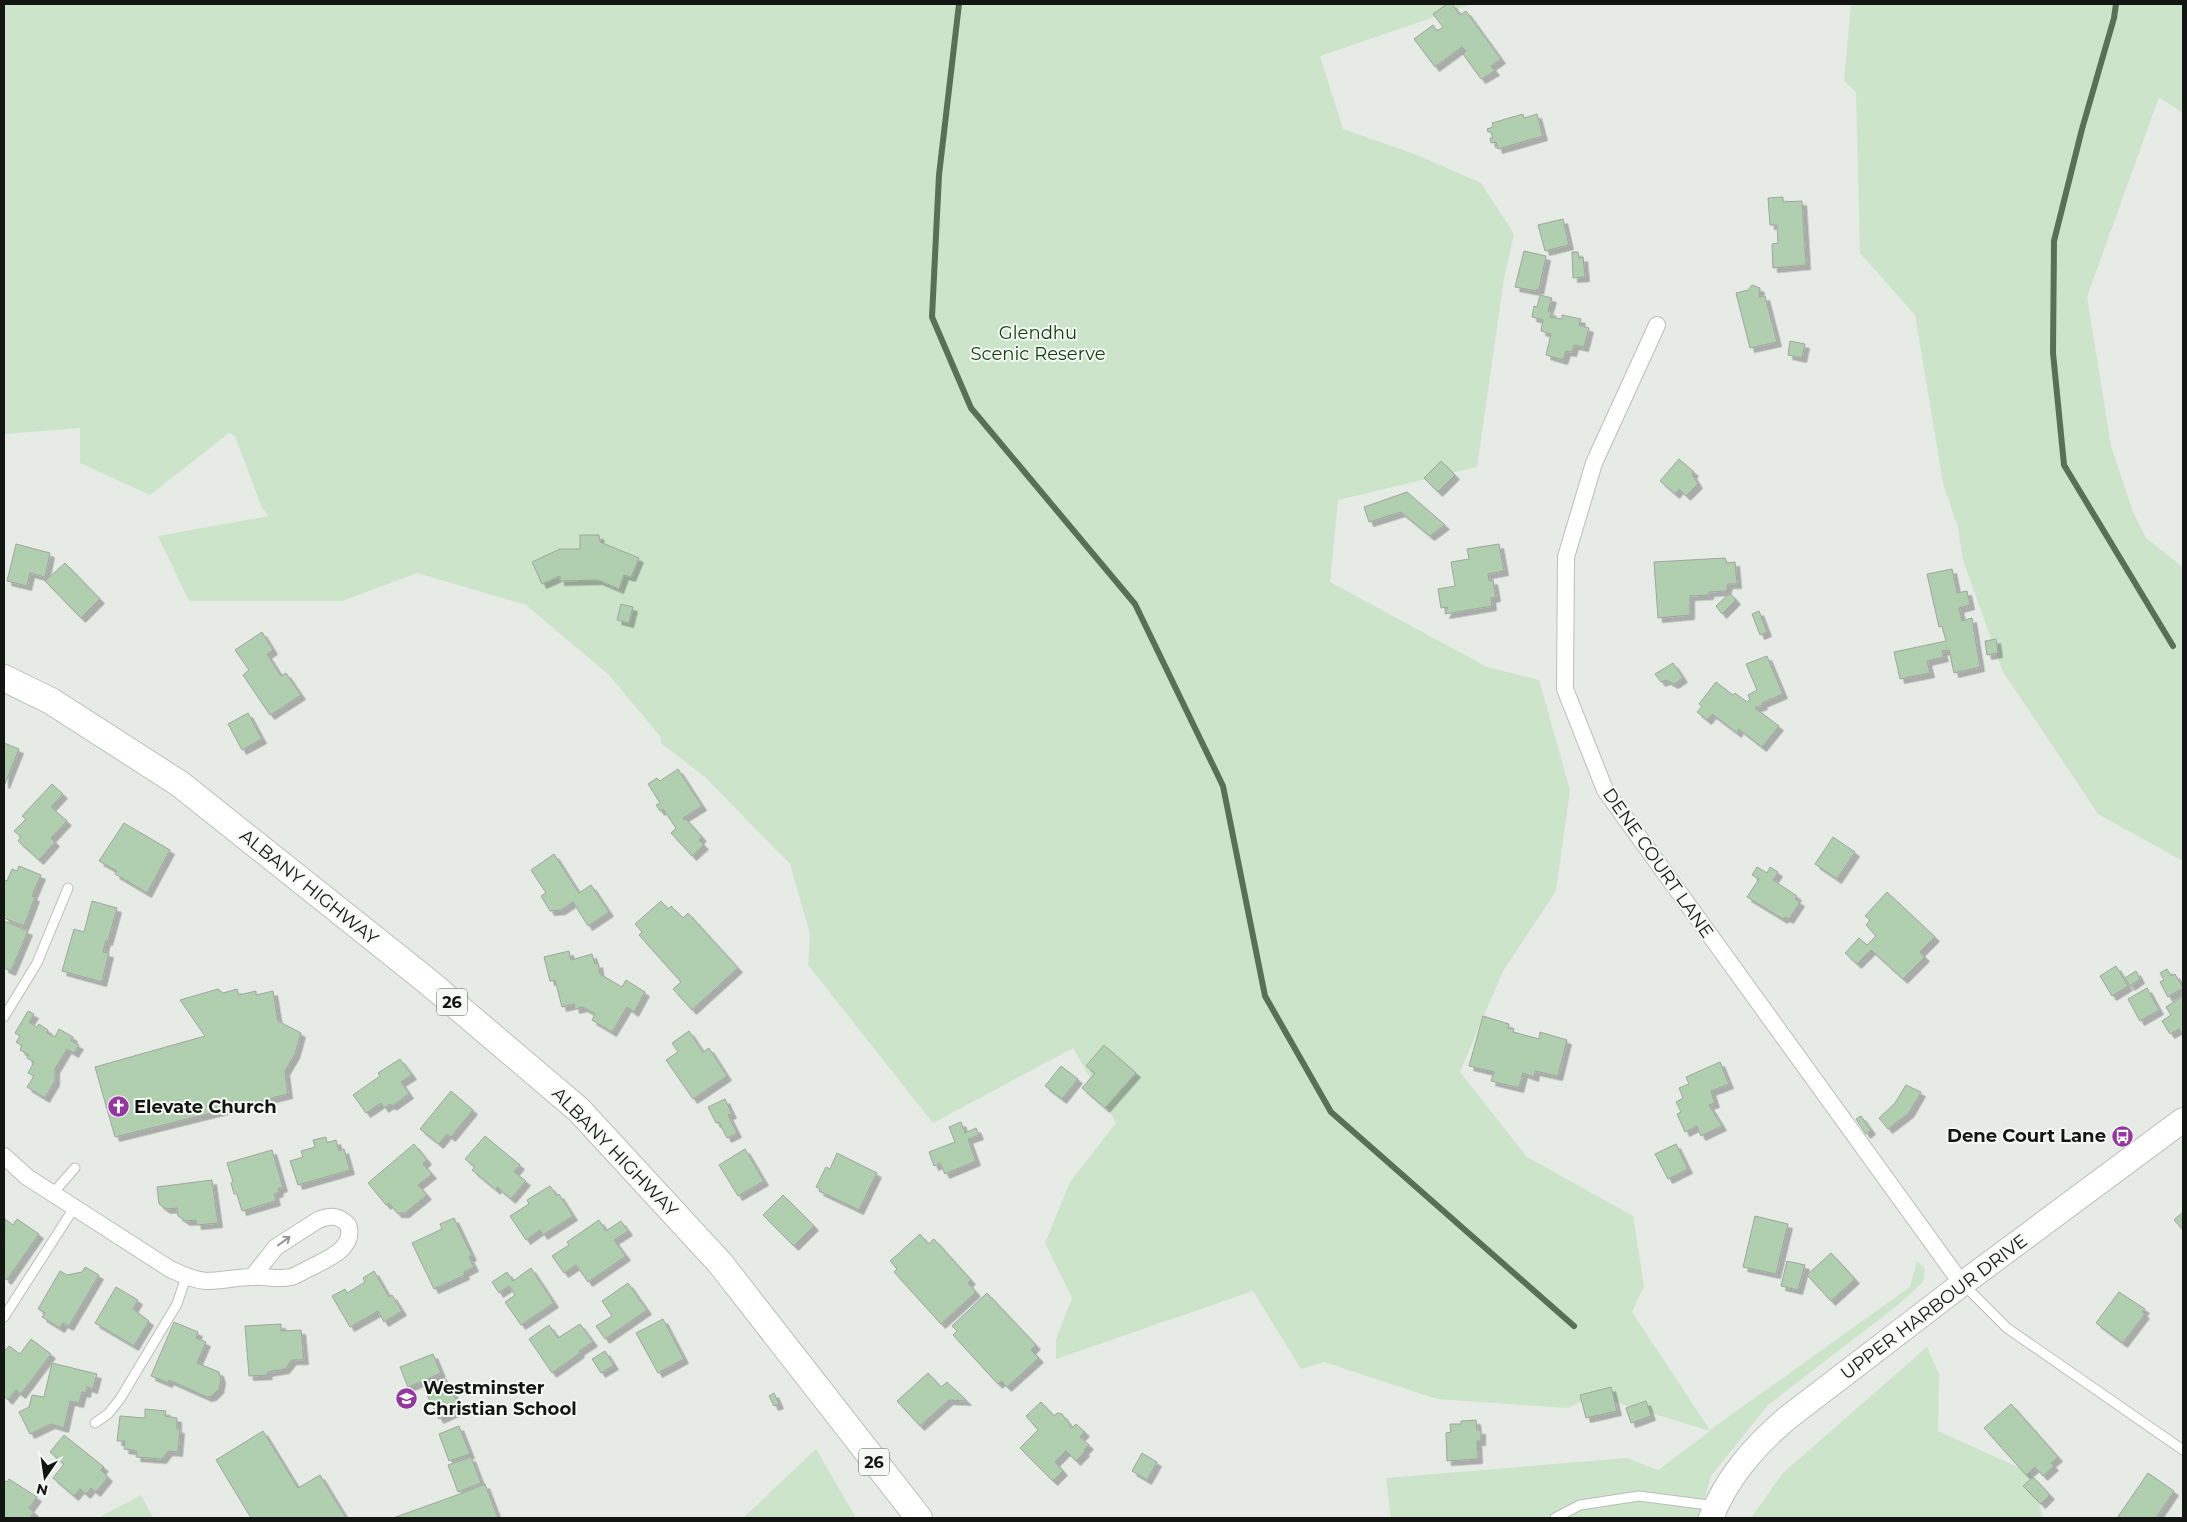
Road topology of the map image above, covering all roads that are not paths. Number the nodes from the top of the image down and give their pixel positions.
1 (1657, 326) dead end
2 (4, 678) edge
3 (68, 888) dead end
4 (4, 1017) edge
5 (2183, 1120) edge
6 (4, 1156) edge
7 (75, 1168) dead end
8 (53, 1193) junction
9 (74, 1208) junction
10 (186, 1277) junction
11 (252, 1277) junction
12 (1962, 1284) junction
13 (4, 1317) edge
14 (95, 1424) dead end
15 (2183, 1450) edge
16 (1714, 1512) edge
17 (919, 1518) edge
18 (1554, 1518) edge

1 - 12 street, DENE COURT LANE
2 - 17 main road, ALBANY HIGHWAY / 26
3 - 4 lane
5 - 12 main road, UPPER HARBOUR DRIVE
6 - 8 street
7 - 8 lane
8 - 9 street
9 - 10 street
9 - 13 lane
10 - 11 street
10 - 14 lane
11 -> 11 street
12 - 15 lane
12 - 16 main road, UPPER HARBOUR DRIVE
16 - 18 lane

